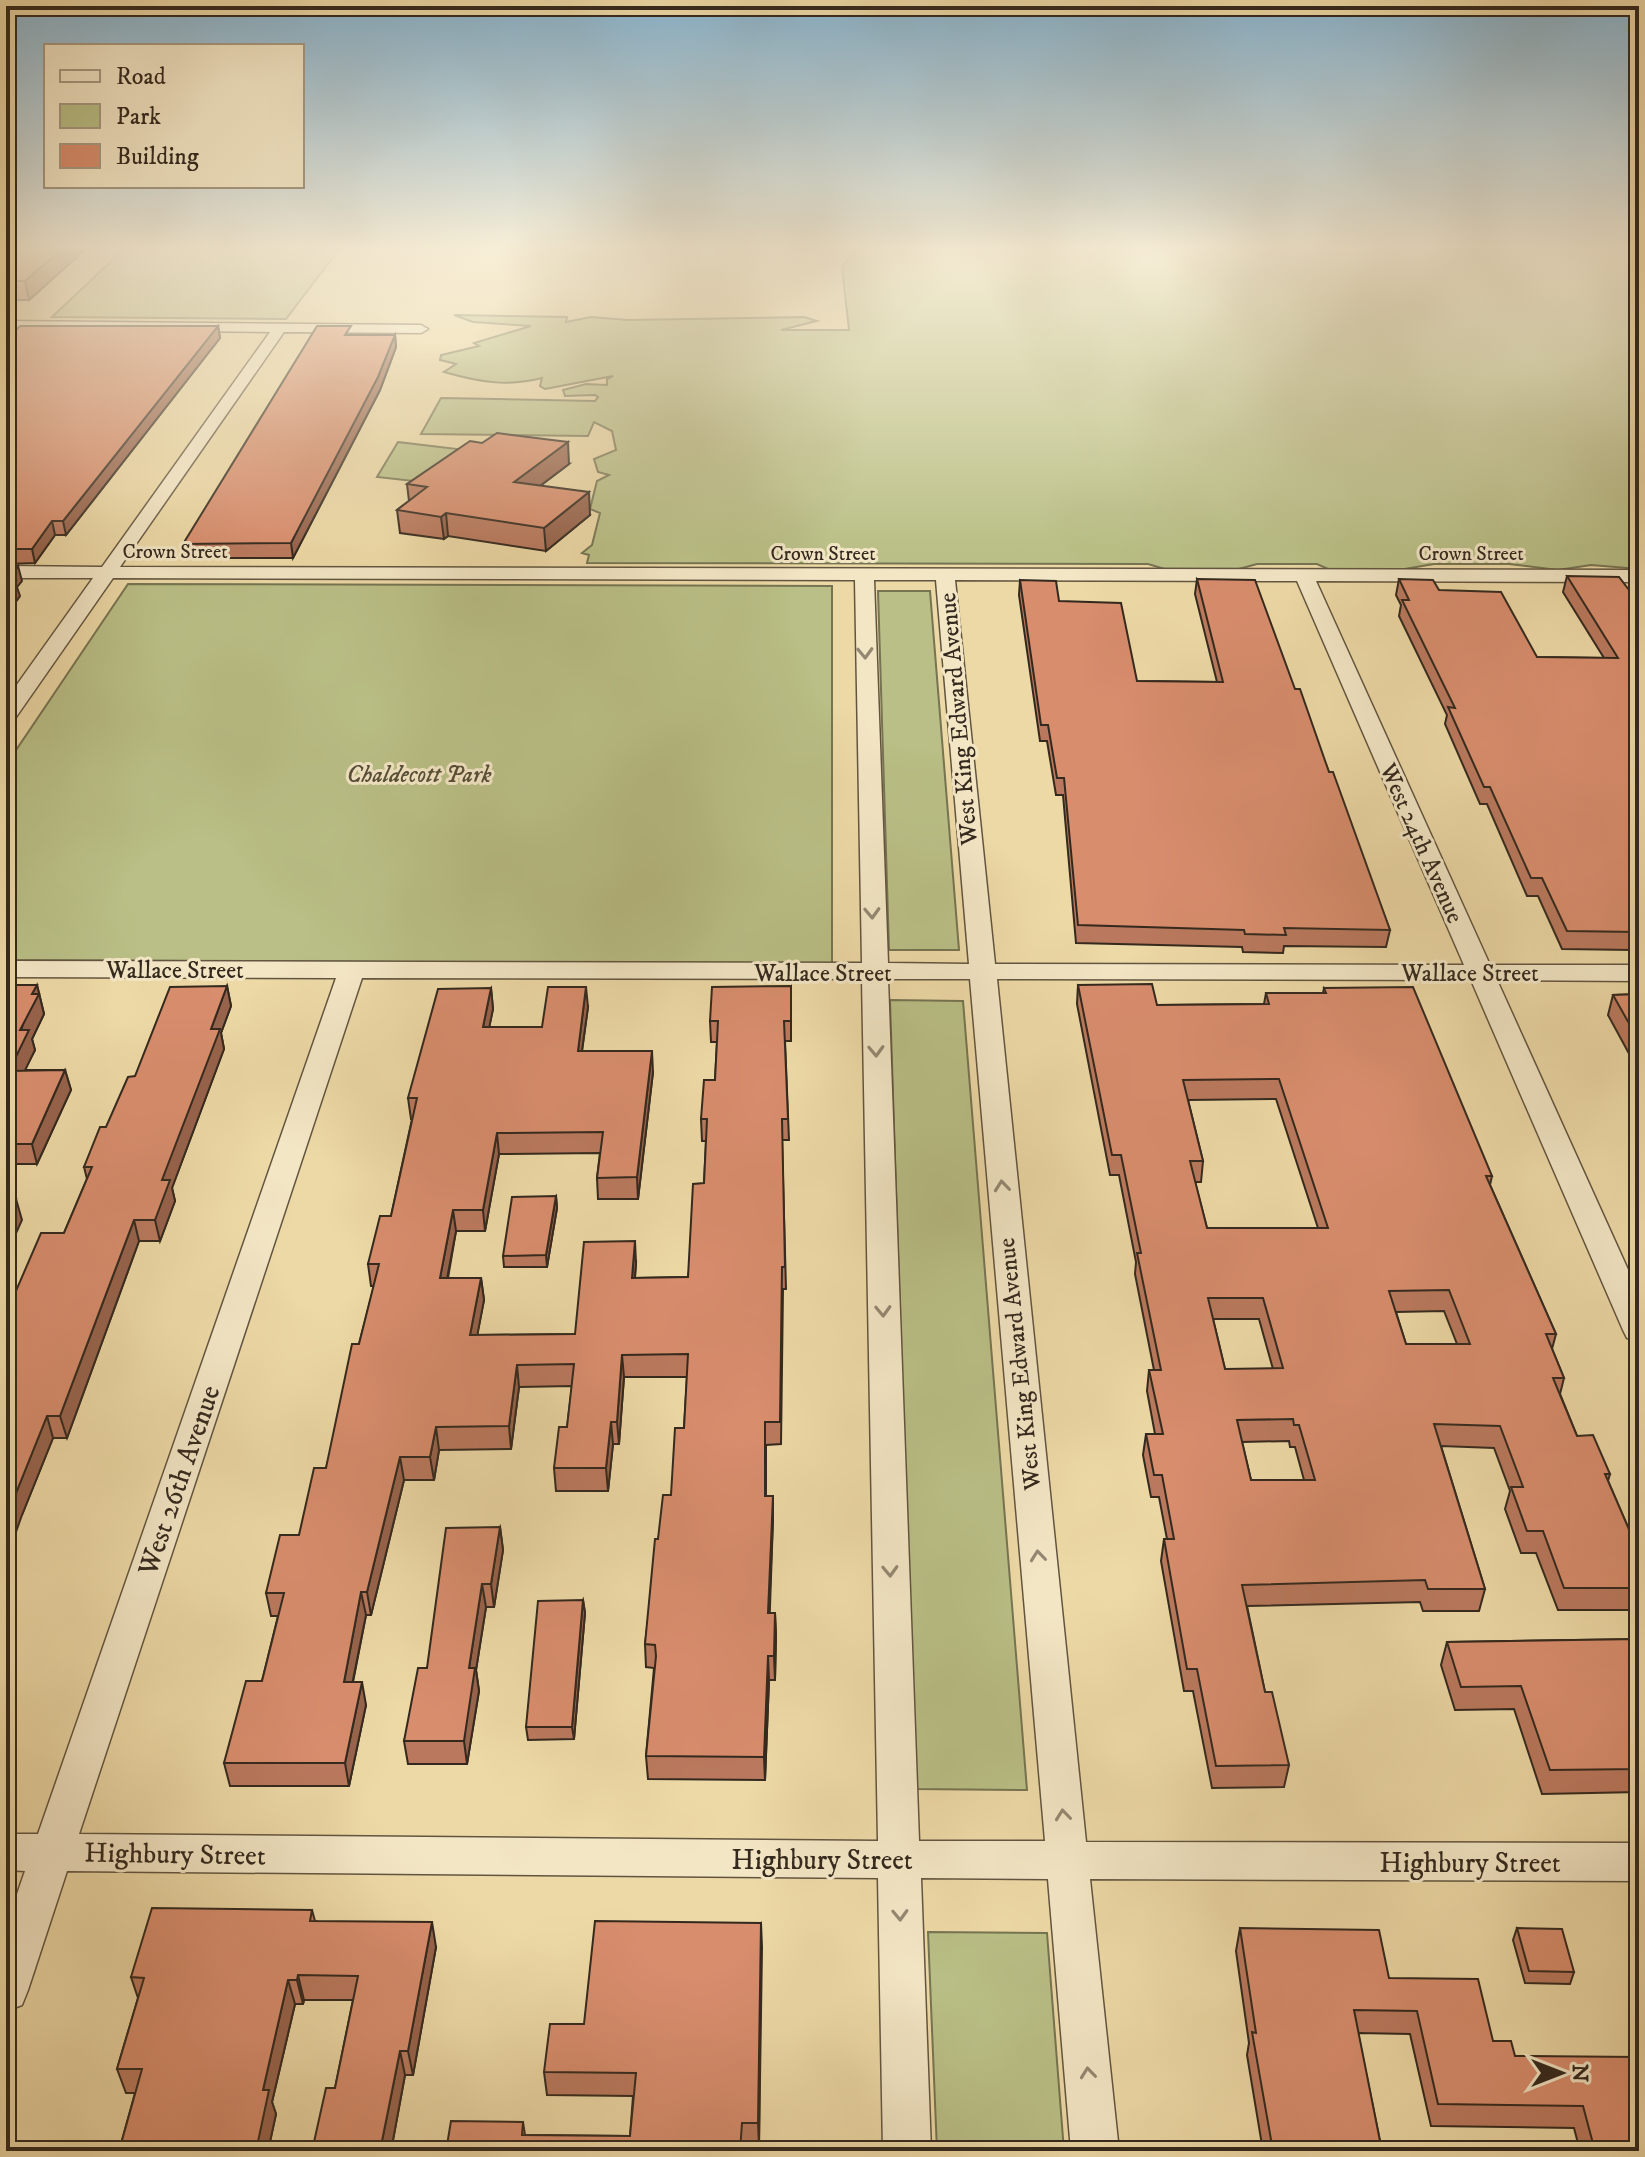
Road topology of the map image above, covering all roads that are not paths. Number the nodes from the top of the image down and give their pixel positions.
1 (265, 349) edge
2 (6, 572) edge
3 (107, 573) junction
4 (864, 575) junction
5 (1304, 575) junction
6 (945, 576) junction
7 (1639, 576) edge
8 (6, 715) edge
9 (6, 969) edge
10 (351, 971) junction
11 (874, 973) junction
12 (1480, 973) junction
13 (1639, 973) edge
14 (981, 974) junction
15 (1639, 1330) edge
16 (6, 1852) edge
17 (52, 1852) junction
18 (899, 1859) junction
19 (1067, 1860) junction
20 (1639, 1862) edge
21 (6, 1990) edge
22 (907, 2151) edge
23 (1095, 2151) edge

1 - 3 street
2 - 3 street, Crown Street
3 - 4 street, Crown Street
3 - 8 street
4 - 6 street, Crown Street
4 -> 11 street
5 - 6 street, Crown Street
5 - 7 street, Crown Street
5 - 12 street, West 24th Avenue
6 - 14 street, West King Edward Avenue
9 - 10 street, Wallace Street
10 - 11 street, Wallace Street
10 - 17 street, West 26th Avenue
11 - 14 street, Wallace Street
11 -> 18 street
12 - 13 street, Wallace Street
12 - 14 street, Wallace Street
12 - 15 street, West 24th Avenue
19 -> 14 street, West King Edward Avenue
16 - 17 street, Highbury Street
17 - 18 street, Highbury Street
17 - 21 street, West 26th Avenue
18 - 19 street, Highbury Street
18 -> 22 street
19 - 20 street, Highbury Street
23 -> 19 street, West King Edward Avenue

